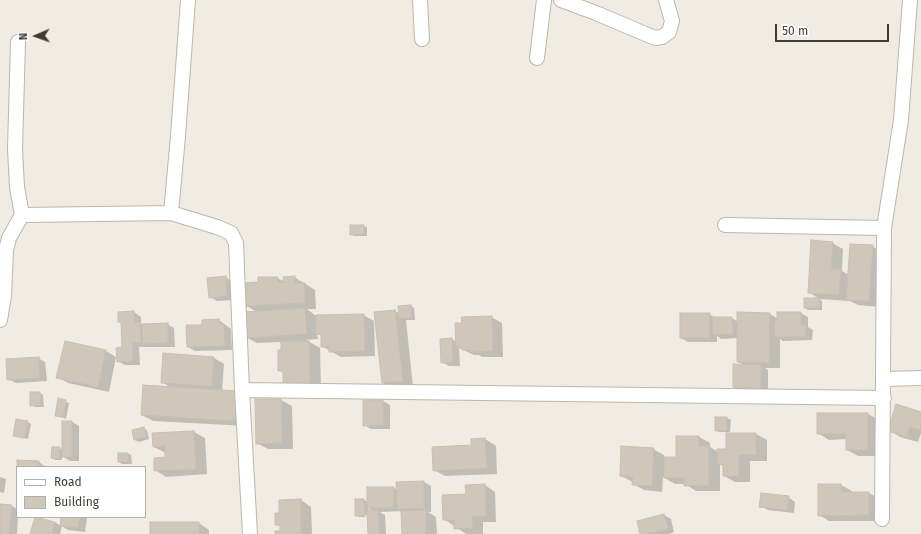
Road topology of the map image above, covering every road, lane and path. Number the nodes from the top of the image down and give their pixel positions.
1 (188, 0) edge
2 (420, 0) edge
3 (544, 0) edge
4 (561, 0) edge
5 (666, 0) edge
6 (910, 0) edge
7 (422, 39) dead end
8 (18, 42) dead end
9 (537, 58) dead end
10 (171, 213) junction
11 (22, 215) junction
12 (725, 225) dead end
13 (884, 228) junction
14 (2, 270) edge
15 (0, 320) edge
16 (921, 378) edge
17 (884, 379) junction
18 (242, 390) junction
19 (884, 398) junction
20 (882, 519) dead end
21 (250, 534) edge

1 - 10 street
2 - 7 street
3 - 9 street
4 - 5 street
6 - 13 street
8 - 11 street
10 - 11 street
10 - 18 street
11 - 14 street
12 - 13 street
13 - 17 street
14 - 15 street
16 - 17 street
17 - 19 street
18 - 19 street
18 - 21 street
19 - 20 street

